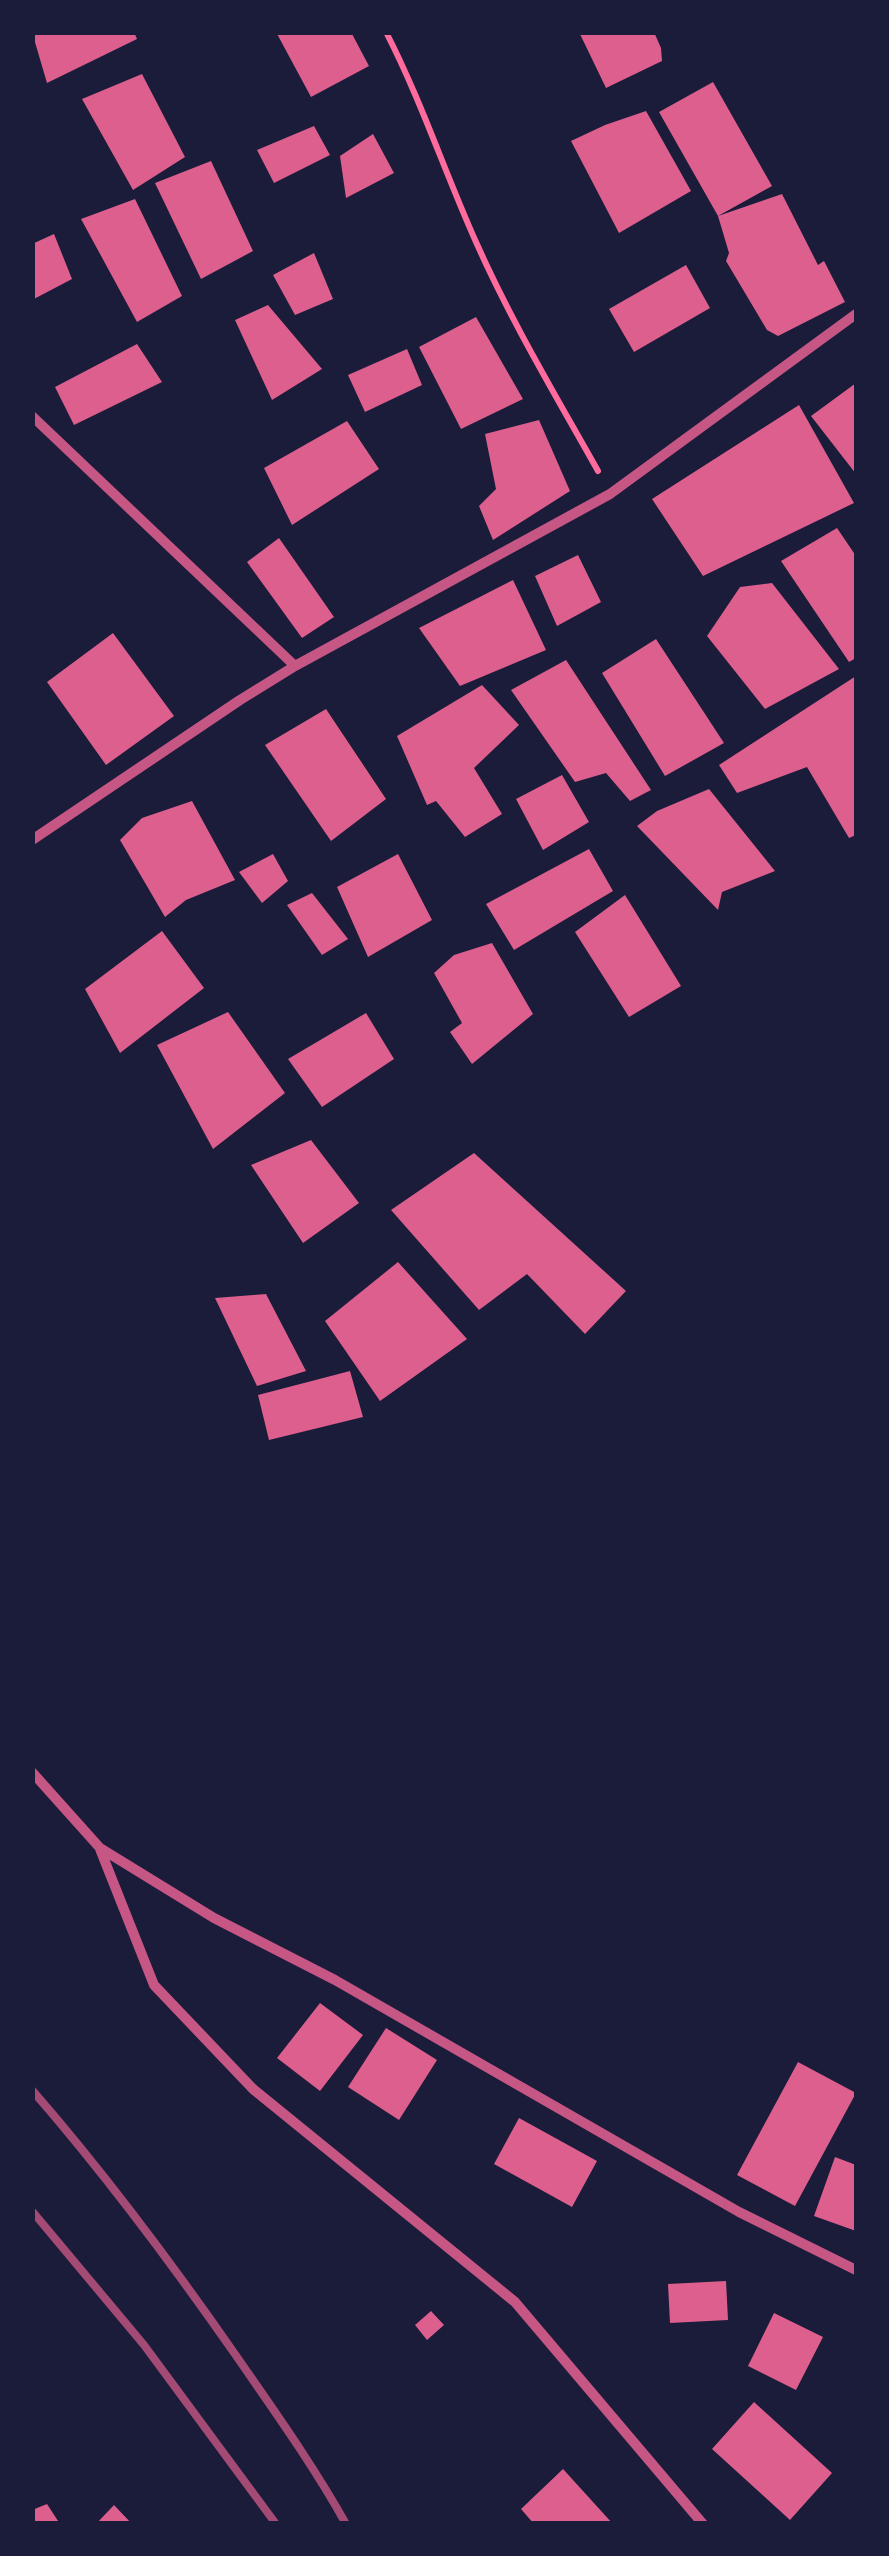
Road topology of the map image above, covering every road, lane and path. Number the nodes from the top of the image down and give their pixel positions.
1 (386, 32) edge
2 (856, 314) edge
3 (32, 416) edge
4 (610, 494) junction
5 (295, 666) junction
6 (32, 840) edge
7 (32, 1772) edge
8 (100, 1848) junction
9 (856, 2270) edge
10 (704, 2524) edge

1 - 4 path
2 - 4 street
3 - 5 street
4 - 5 street
5 - 6 street
7 - 8 street
8 - 9 street
8 - 10 street

